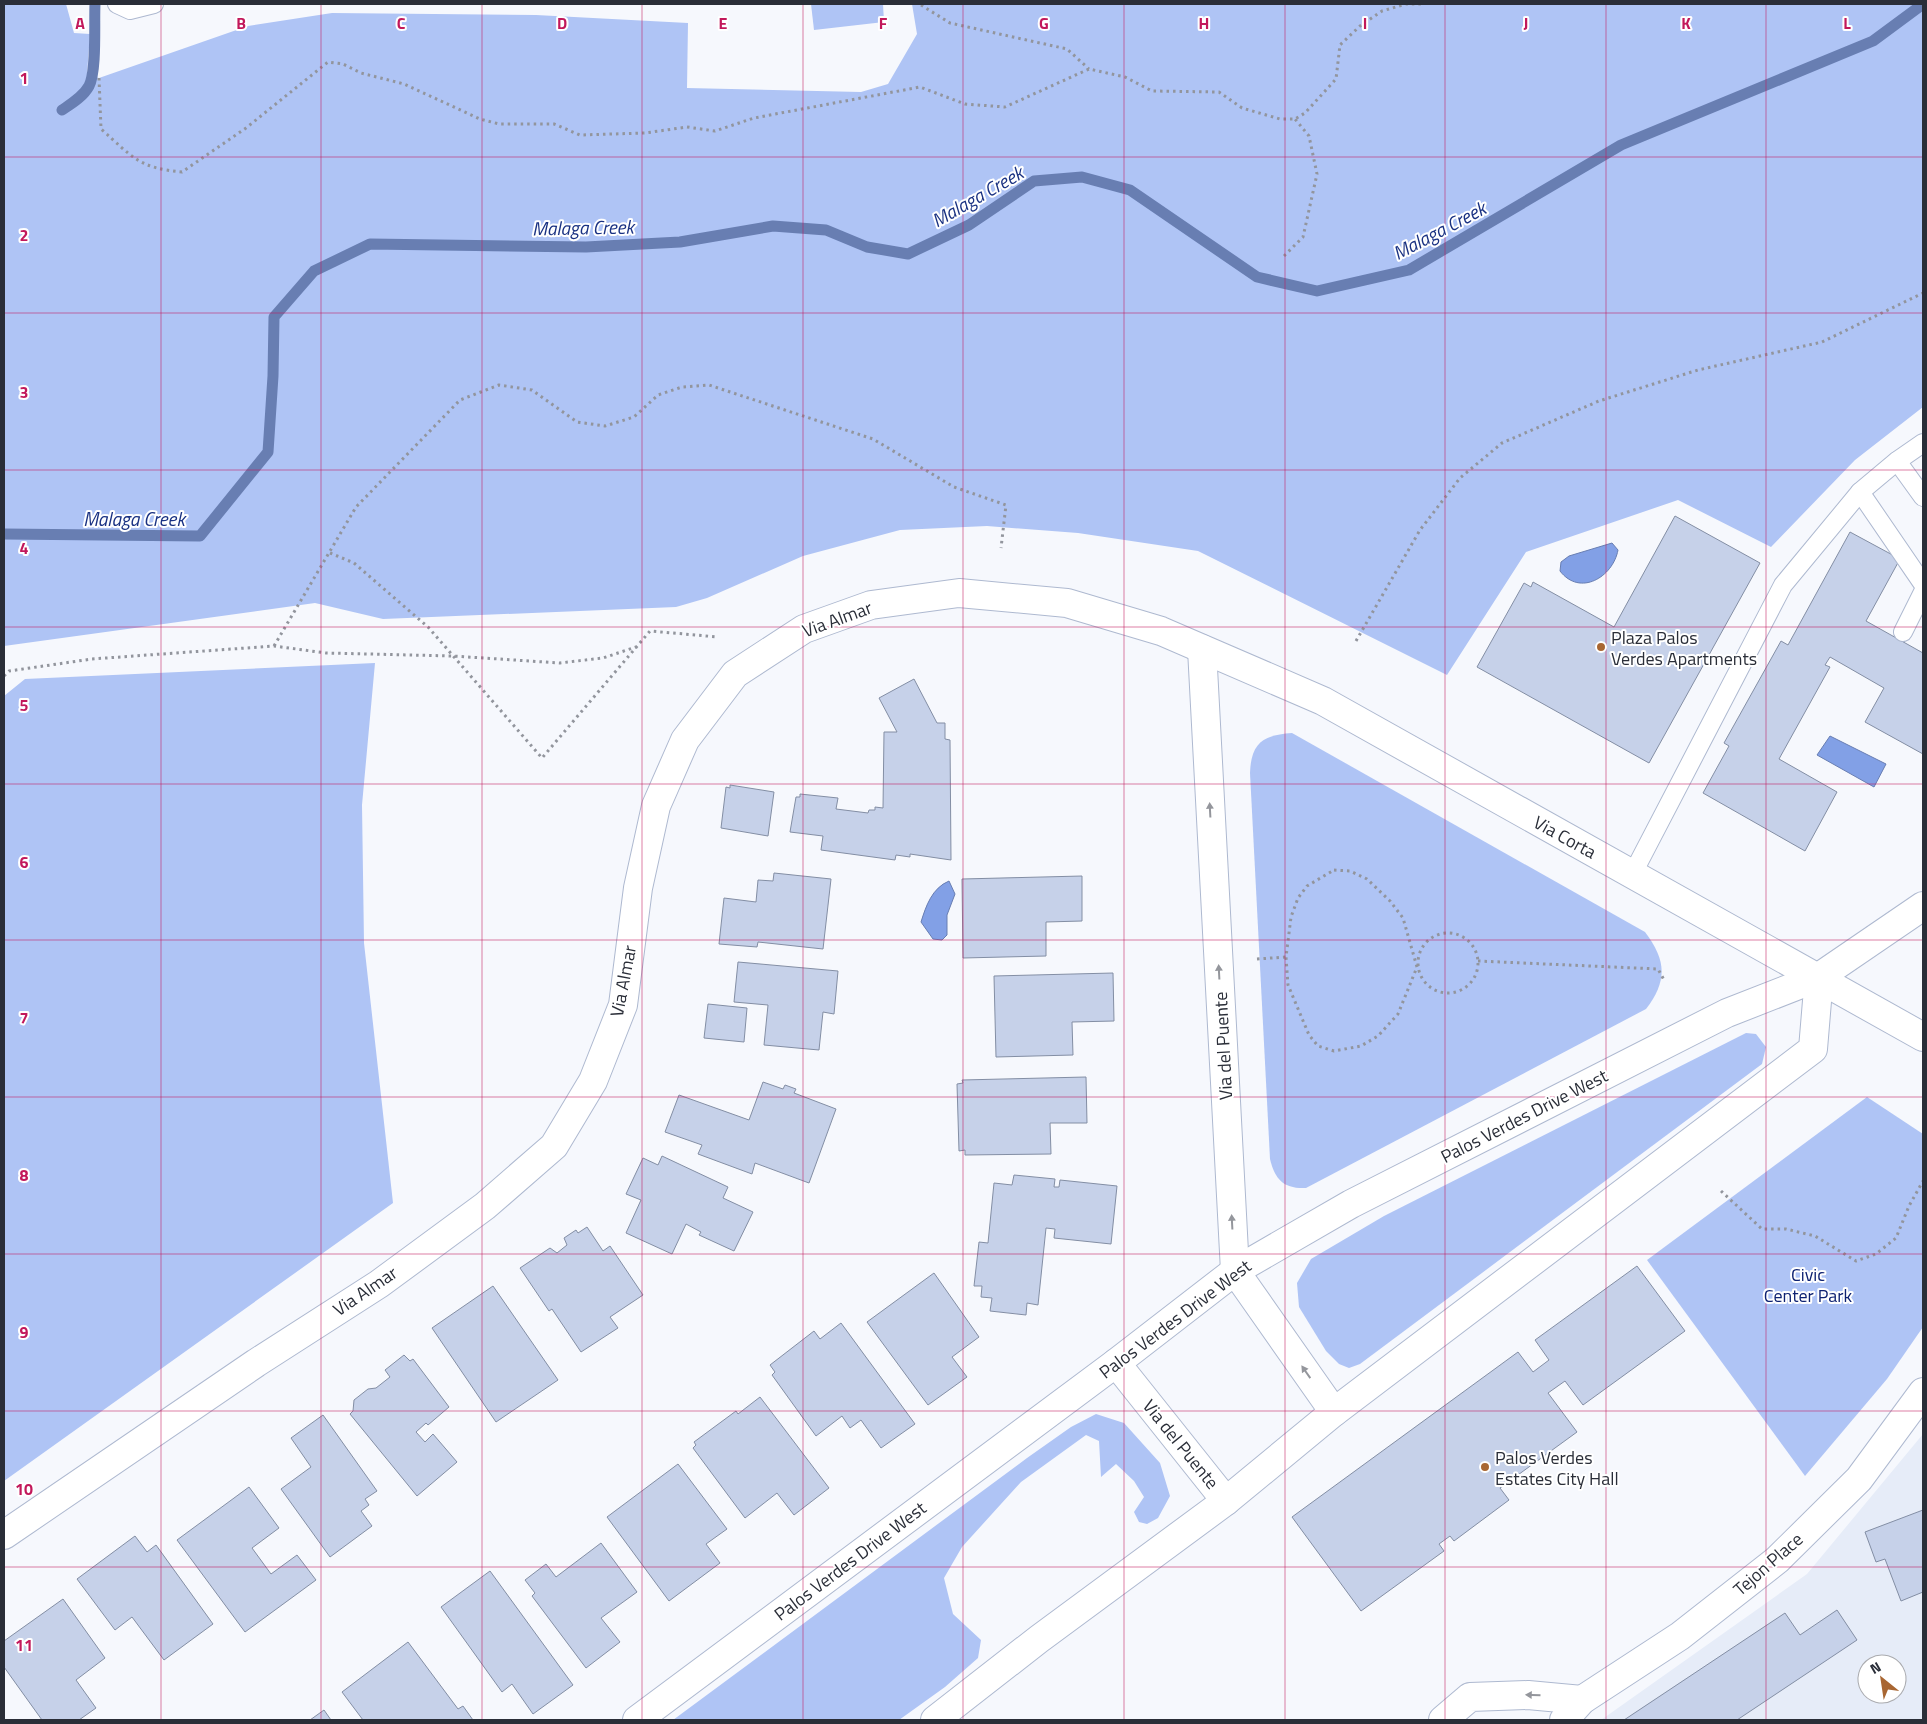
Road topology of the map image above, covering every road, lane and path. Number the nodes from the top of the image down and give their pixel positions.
1 (117, 4) edge
2 (154, 4) edge
3 (1421, 4) edge
4 (921, 5) edge
5 (1089, 69) junction
6 (99, 78) dead end
7 (1295, 119) junction
8 (1284, 256) dead end
9 (1923, 292) edge
10 (1923, 443) edge
11 (1897, 461) junction
12 (1860, 492) junction
13 (1923, 496) edge
14 (1001, 548) dead end
15 (330, 553) junction
16 (1923, 584) edge
17 (1923, 592) edge
18 (1903, 632) dead end
19 (718, 637) dead end
20 (1356, 641) dead end
21 (274, 646) junction
22 (636, 647) junction
23 (1202, 648) junction
24 (453, 656) junction
25 (4, 676) edge
26 (1632, 875) junction
27 (1923, 906) edge
28 (1286, 957) junction
29 (1257, 959) dead end
30 (1478, 961) junction
31 (1417, 967) junction
32 (1819, 977) junction
33 (1664, 980) dead end
34 (1923, 1037) edge
35 (1923, 1181) edge
36 (1720, 1191) dead end
37 (1235, 1271) junction
38 (1116, 1363) junction
39 (1923, 1392) edge
40 (1334, 1412) junction
41 (1226, 1501) junction
42 (4, 1535) edge
43 (1573, 1710) edge
44 (637, 1720) edge
45 (935, 1720) edge
46 (1443, 1720) edge

1 - 2 lane
3 - 7 path
4 - 5 path
5 - 6 path
5 - 7 path
7 - 8 path
9 - 20 path
10 - 11 lane
11 - 12 lane
11 - 13 lane
12 - 16 lane
12 - 26 lane
14 - 15 path
15 - 21 path
15 - 24 path
17 - 18 lane
19 - 22 path
21 - 24 path
21 - 25 path
22 - 24 path
22 - 24 path
23 - 26 street, Via Corta
37 -> 23 street, Via del Puente
23 - 42 street, Via Almar
26 - 32 street, Via Corta
27 - 32 street, Palos Verdes Drive West
28 - 29 path
28 - 31 path
28 - 31 path
30 - 31 path
30 - 31 path
30 - 33 path
32 - 34 street, Via Corta
32 - 37 street, Palos Verdes Drive West
32 - 40 street
35 - 36 path
37 - 38 street, Palos Verdes Drive West
40 -> 37 street
38 - 41 street, Via del Puente
38 - 44 street, Palos Verdes Drive West
39 - 43 street, Tejon Place
40 - 41 street
41 - 45 street
43 -> 46 street, Tejon Place

